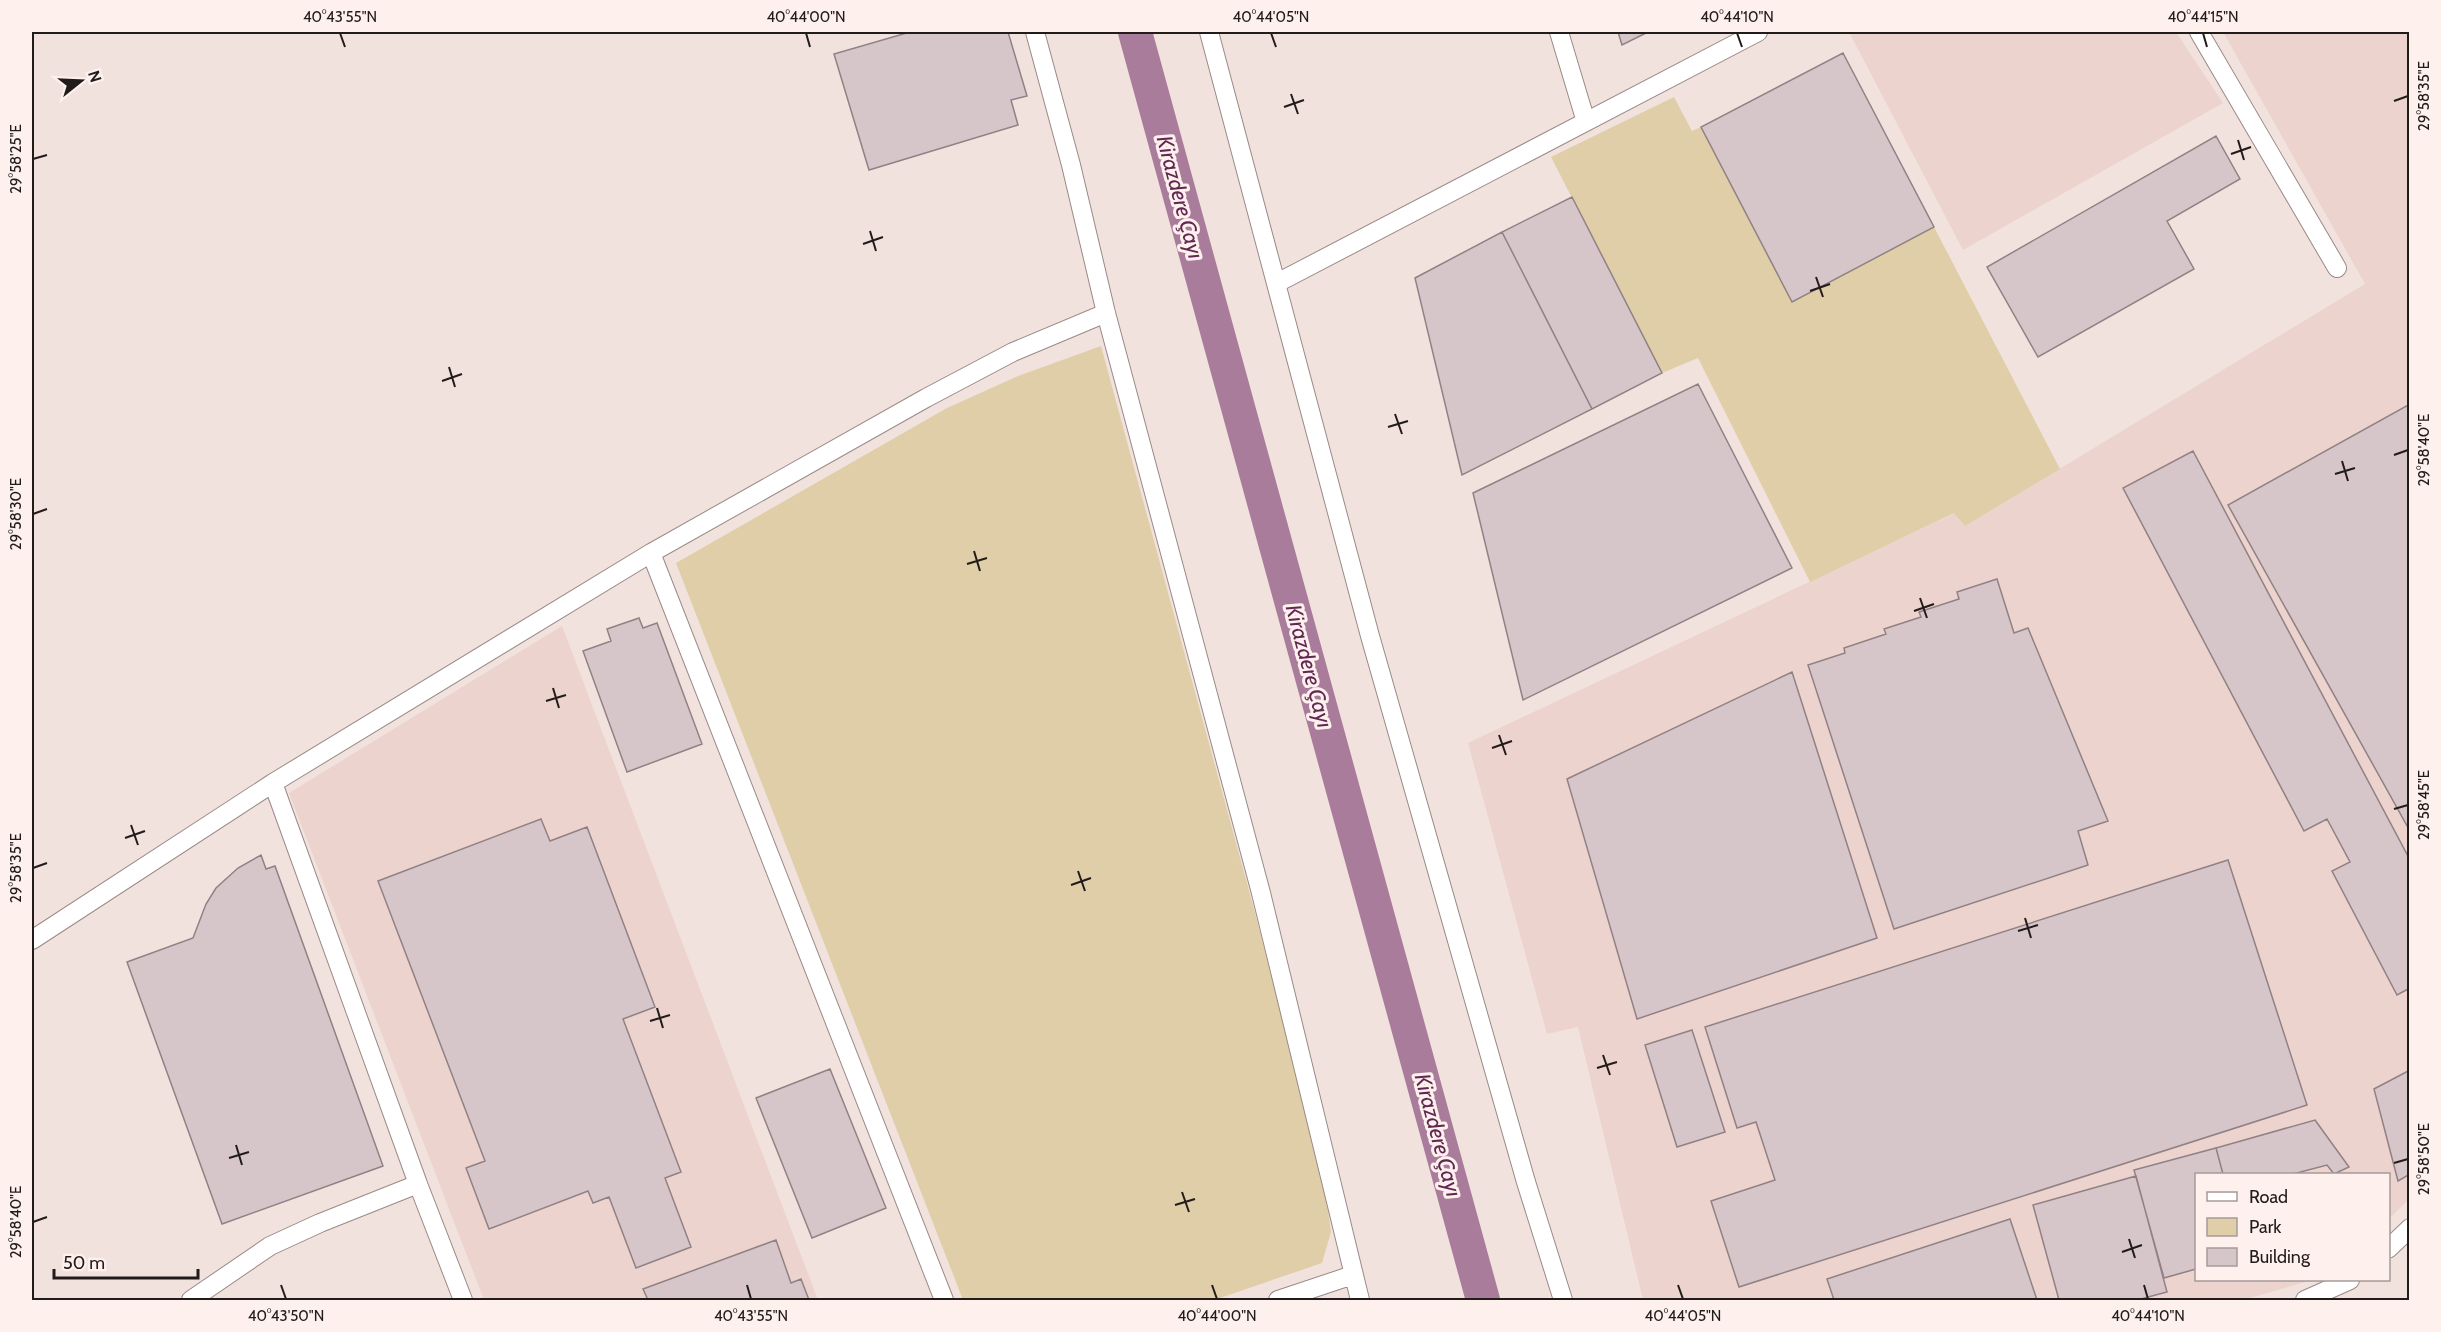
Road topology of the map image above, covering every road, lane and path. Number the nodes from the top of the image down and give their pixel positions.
1 (1035, 32) edge
2 (1209, 32) edge
3 (1559, 32) edge
4 (1758, 32) edge
5 (2199, 32) edge
6 (1586, 122) junction
7 (2337, 267) dead end
8 (1277, 283) junction
9 (1106, 313) junction
10 (651, 553) junction
11 (273, 783) junction
12 (32, 940) edge
13 (418, 1184) junction
14 (2409, 1228) edge
15 (2390, 1247) edge
16 (1353, 1275) junction
17 (2348, 1281) edge
18 (191, 1300) edge
19 (463, 1300) edge
20 (944, 1300) edge
21 (1278, 1300) edge
22 (1360, 1300) edge
23 (1563, 1300) edge
24 (2306, 1300) edge

1 - 9 street
2 - 8 street
3 - 6 street
4 - 6 street
5 - 7 street
6 - 8 street
8 - 23 street
9 - 10 street
9 - 16 street
10 - 11 street
10 - 20 street
11 - 12 street
11 - 13 street
13 - 18 street
13 - 19 street
14 - 15 street
16 - 21 street
16 - 22 street
17 - 24 street

